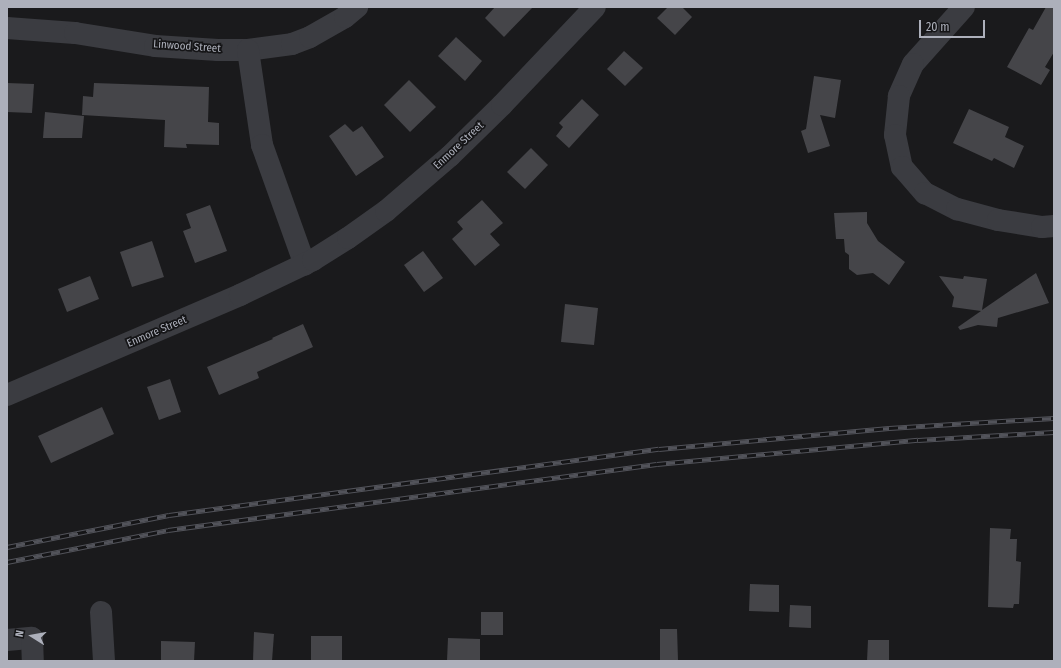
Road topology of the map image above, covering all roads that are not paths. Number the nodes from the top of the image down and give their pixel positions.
1 (357, 7) edge
2 (596, 7) edge
3 (964, 7) edge
4 (7, 28) edge
5 (248, 50) junction
6 (1054, 226) edge
7 (305, 264) junction
8 (7, 395) edge
9 (102, 612) dead end
10 (7, 640) edge
11 (33, 661) edge
12 (104, 661) edge

1 - 5 street, Linwood Street
2 - 7 street, Enmore Street
3 - 6 street
4 - 5 street, Linwood Street
5 - 7 street
7 - 8 street, Enmore Street
9 - 12 street
10 - 11 street

